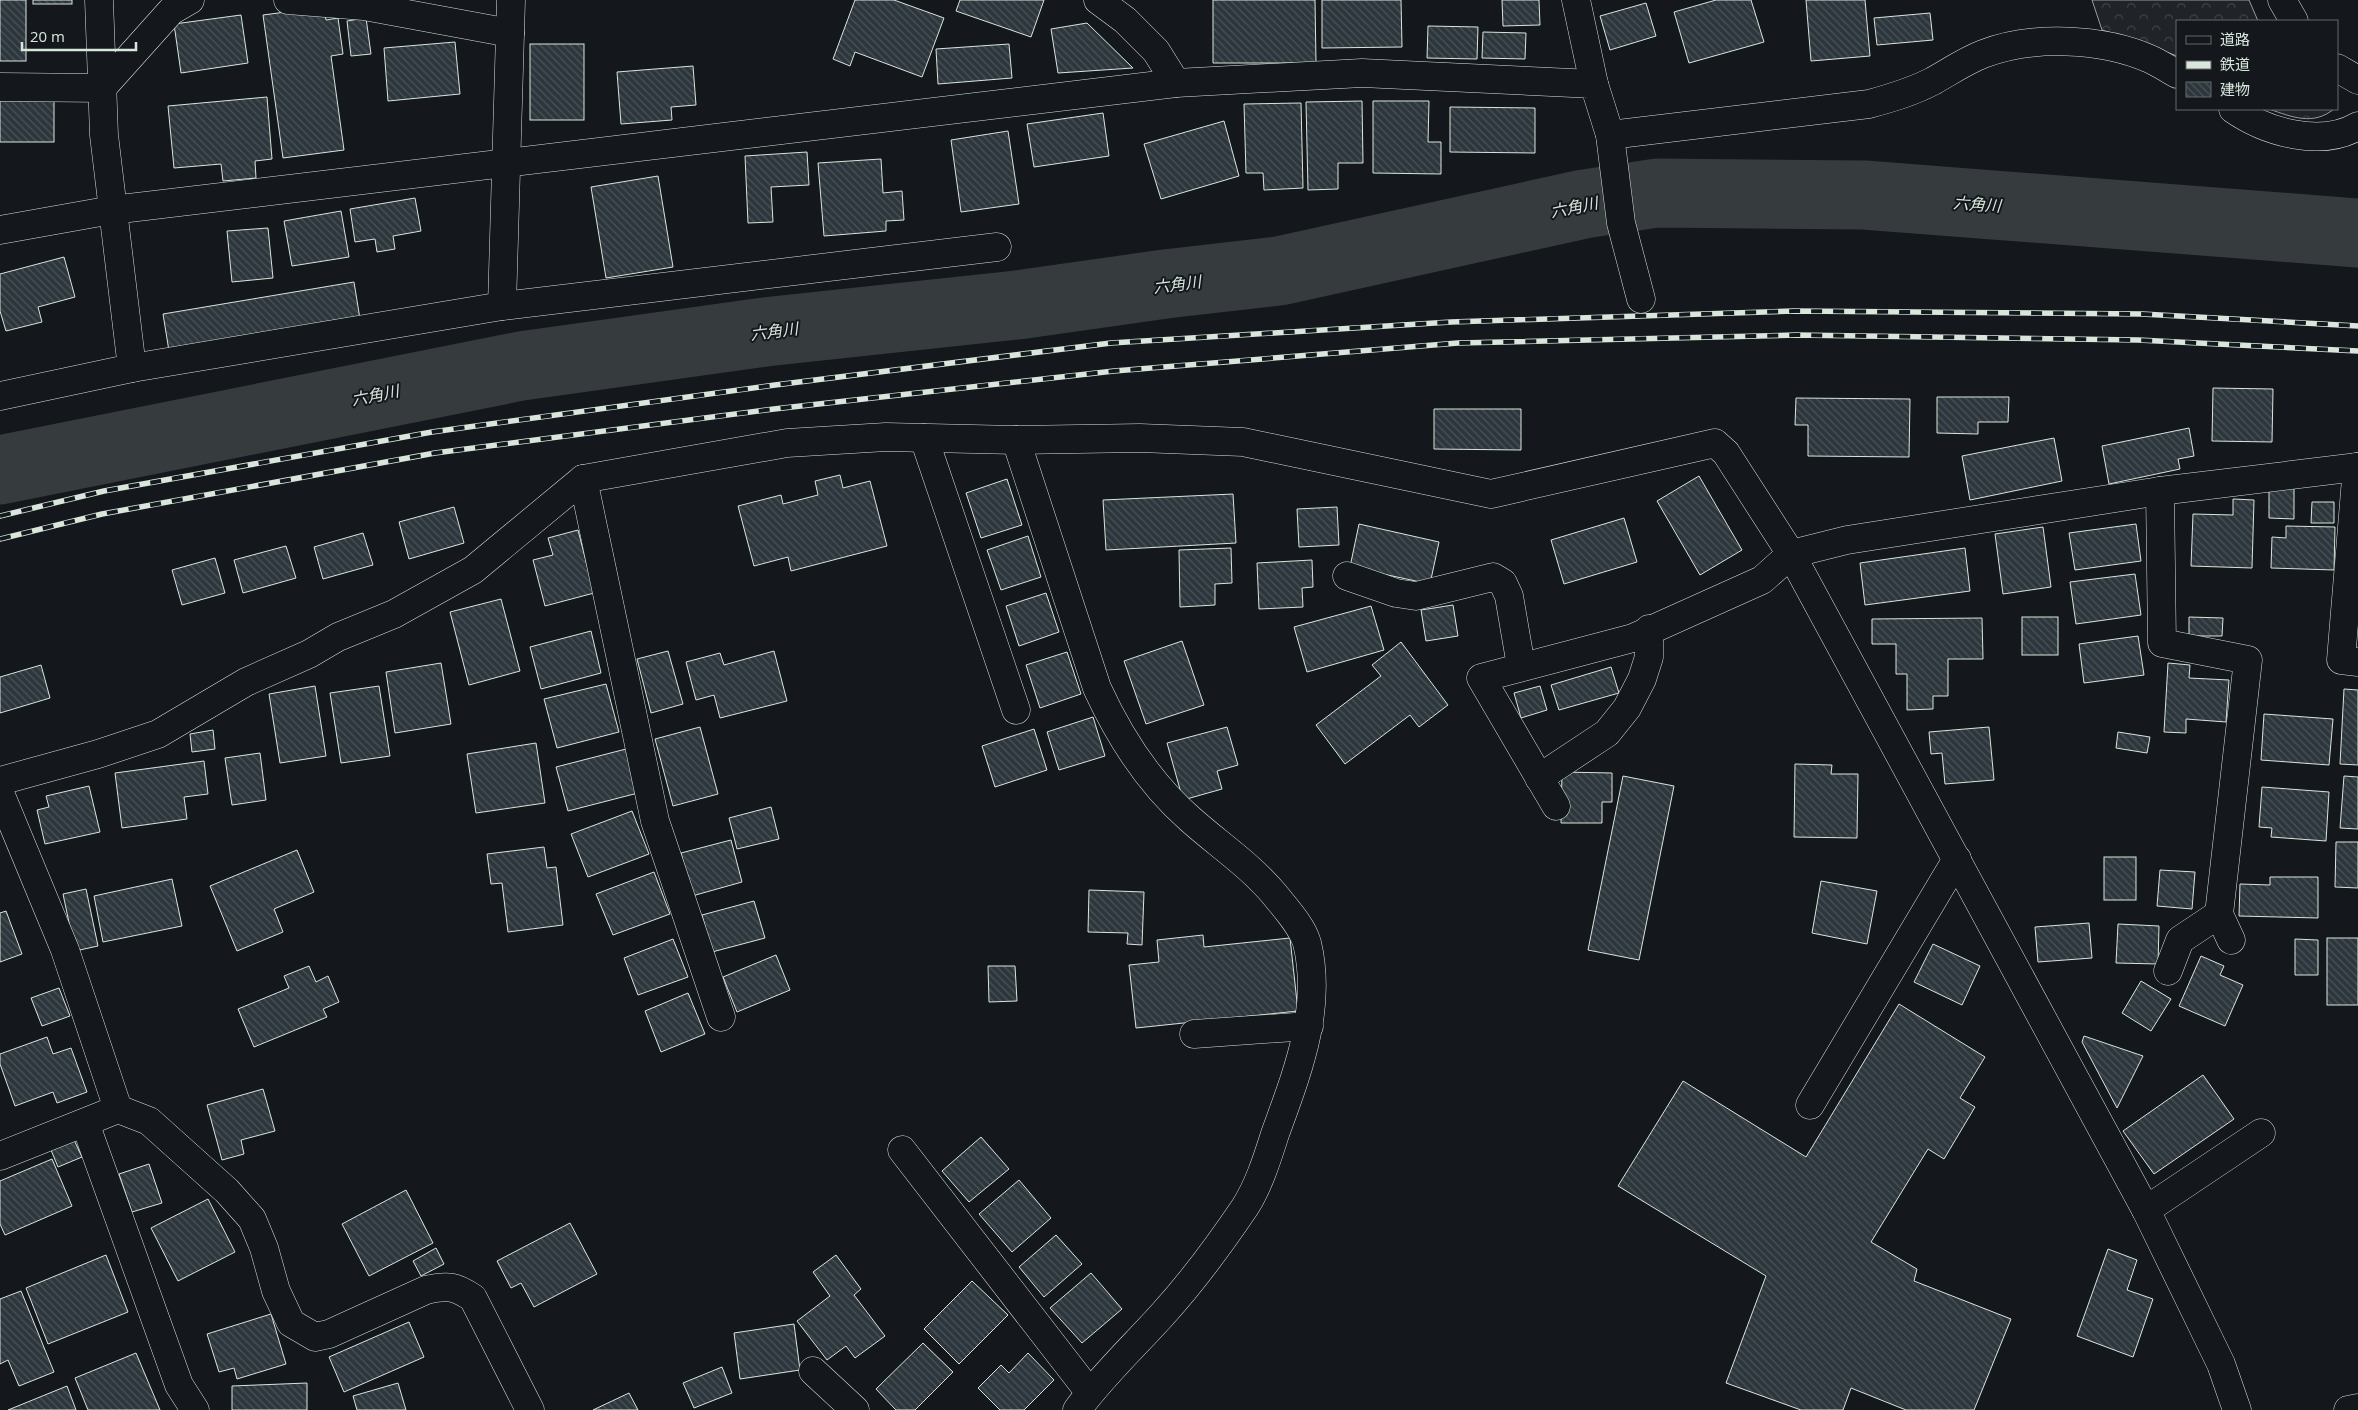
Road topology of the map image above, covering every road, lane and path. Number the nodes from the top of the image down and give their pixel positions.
1 (99, 0) edge
2 (190, 0) edge
3 (288, 0) edge
4 (511, 0) edge
5 (1098, 0) edge
6 (1576, 0) edge
7 (2282, 0) edge
8 (2293, 20) edge
9 (510, 33) junction
10 (2338, 69) edge
11 (2176, 73) edge
12 (2358, 80) edge
13 (1176, 83) junction
14 (1594, 84) junction
15 (0, 87) edge
16 (102, 88) junction
17 (2234, 110) edge
18 (2358, 126) edge
19 (1610, 143) junction
20 (506, 162) junction
21 (112, 210) junction
22 (0, 230) edge
23 (996, 247) dead end
24 (1641, 298) dead end
25 (502, 306) junction
26 (132, 368) junction
27 (0, 396) edge
28 (924, 438) junction
29 (1016, 440) junction
30 (2357, 467) edge
31 (583, 479) junction
32 (2160, 491) junction
33 (1791, 554) junction
34 (1347, 576) dead end
35 (1649, 629) junction
36 (2358, 662) edge
37 (1521, 666) junction
38 (1016, 710) dead end
39 (1539, 778) junction
40 (0, 781) edge
41 (0, 793) edge
42 (1556, 806) dead end
43 (1957, 859) junction
44 (2220, 914) junction
45 (2231, 940) dead end
46 (2168, 972) dead end
47 (721, 1017) dead end
48 (1308, 1026) junction
49 (1194, 1034) dead end
50 (1810, 1105) dead end
51 (118, 1109) junction
52 (85, 1123) junction
53 (2261, 1133) dead end
54 (902, 1150) dead end
55 (0, 1156) edge
56 (2146, 1210) junction
57 (813, 1370) dead end
58 (1083, 1402) edge
59 (2358, 1408) edge
60 (195, 1410) edge
61 (530, 1410) edge
62 (855, 1410) edge
63 (2237, 1410) edge
64 (2348, 1410) edge

1 - 16 street
2 - 16 street
3 - 9 street
4 - 9 street
5 - 13 street
6 - 14 street
7 - 8 street
9 - 20 street
10 - 12 street
11 - 19 street
13 - 14 street
13 - 20 street
14 - 19 street
15 - 16 street
16 - 21 street
17 - 18 street
19 - 24 street
20 - 21 street
20 - 25 street
21 - 22 street
21 - 26 street
23 - 25 street
25 - 26 street
26 - 27 street
28 - 29 street
28 - 31 street
28 - 38 street
29 - 33 street
29 - 48 street
30 - 32 street
30 - 36 street
31 - 40 street
31 - 47 street
32 - 33 street
32 - 44 street
33 - 35 street
33 - 43 street
34 - 37 street
35 - 37 street
35 - 39 street
37 - 39 street
39 - 42 street
41 - 51 street
43 - 50 street
43 - 56 street
44 - 45 street
44 - 46 street
48 - 49 street
48 - 58 street
51 - 52 street
51 - 61 street
52 - 55 street
52 - 60 street
53 - 56 street
54 - 58 street
56 - 63 street
57 - 62 street
59 - 64 street

